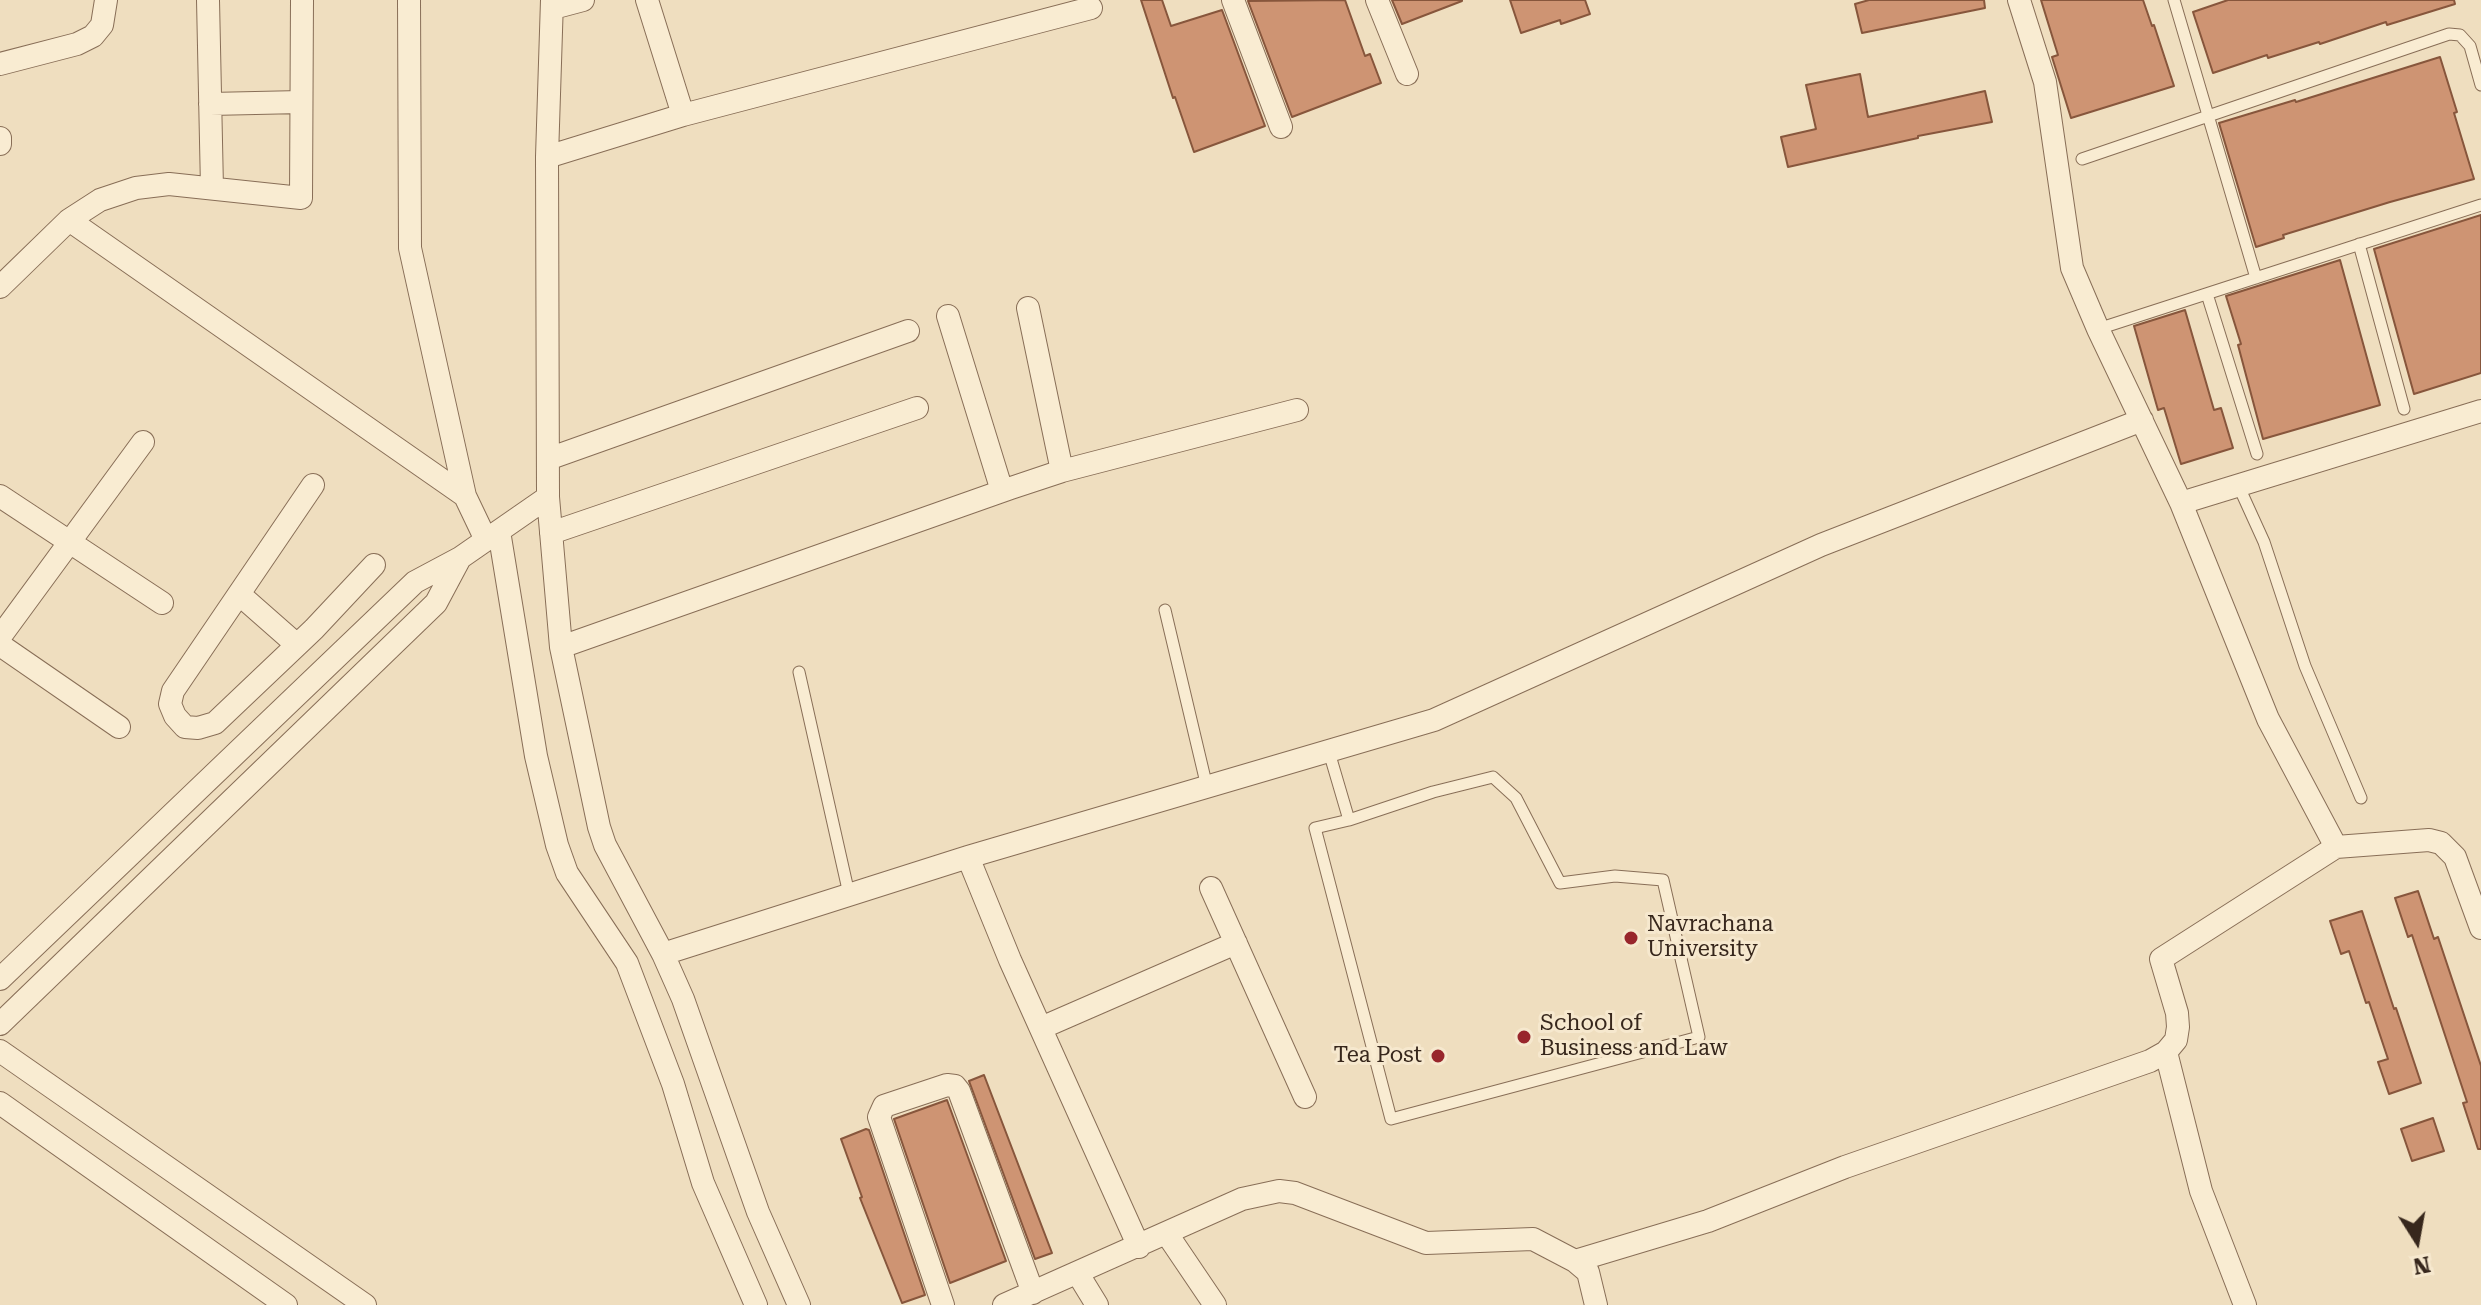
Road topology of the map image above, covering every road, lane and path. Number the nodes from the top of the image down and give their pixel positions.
1 (106, 0) edge
2 (208, 0) edge
3 (302, 0) edge
4 (409, 0) edge
5 (583, 0) edge
6 (647, 0) edge
7 (1233, 0) edge
8 (1377, 0) edge
9 (2019, 0) edge
10 (2174, 0) edge
11 (552, 4) edge
12 (1091, 8) dead end
13 (0, 64) edge
14 (1407, 74) dead end
15 (2481, 85) edge
16 (301, 102) junction
17 (210, 104) junction
18 (683, 115) junction
19 (2208, 117) junction
20 (1281, 127) dead end
21 (547, 157) junction
22 (2082, 159) dead end
23 (212, 188) junction
24 (2481, 205) edge
25 (69, 220) junction
26 (2359, 244) junction
27 (2256, 278) junction
28 (0, 287) edge
29 (2207, 294) junction
30 (1028, 308) dead end
31 (948, 316) dead end
32 (2098, 329) junction
33 (908, 331) dead end
34 (917, 408) dead end
35 (2404, 409) dead end
36 (1297, 410) dead end
37 (2481, 411) edge
38 (2142, 420) junction
39 (143, 442) dead end
40 (2257, 454) dead end
41 (548, 459) junction
42 (1062, 471) junction
43 (313, 485) dead end
44 (2239, 487) junction
45 (1002, 491) junction
46 (0, 496) edge
47 (465, 496) junction
48 (548, 497) junction
49 (2181, 503) junction
50 (551, 533) junction
51 (492, 536) junction
52 (69, 543) junction
53 (460, 558) junction
54 (374, 565) dead end
55 (239, 594) junction
56 (162, 603) dead end
57 (1165, 610) dead end
58 (0, 637) edge
59 (0, 645) edge
60 (297, 645) junction
61 (561, 647) junction
62 (269, 671) junction
63 (799, 672) dead end
64 (293, 699) junction
65 (313, 722) junction
66 (119, 727) dead end
67 (1329, 752) junction
68 (1207, 787) junction
69 (2361, 798) dead end
70 (1349, 820) junction
71 (2336, 847) junction
72 (968, 857) junction
73 (1211, 888) dead end
74 (849, 894) junction
75 (2481, 928) edge
76 (1236, 943) junction
77 (663, 954) junction
78 (0, 979) edge
79 (0, 1024) edge
80 (1041, 1028) junction
81 (0, 1051) edge
82 (2166, 1052) junction
83 (1305, 1097) dead end
84 (0, 1103) edge
85 (1167, 1234) junction
86 (1139, 1247) junction
87 (1575, 1261) junction
88 (1078, 1274) junction
89 (1033, 1293) junction
90 (286, 1305) edge
91 (365, 1305) edge
92 (756, 1305) edge
93 (799, 1305) edge
94 (943, 1305) edge
95 (1004, 1305) edge
96 (1097, 1305) edge
97 (1215, 1305) edge
98 (1596, 1305) edge
99 (2245, 1305) edge

1 - 13 street
2 - 17 street
3 - 16 street
4 - 47 street
5 - 11 street
6 - 18 street
7 - 20 street
8 - 14 street
9 - 32 street
10 - 19 lane
11 - 21 street
12 - 18 street
15 - 19 lane
16 - 17 street
16 - 23 street
17 - 23 street
18 - 21 street
19 - 22 lane
19 - 27 lane
21 - 41 street
23 - 25 street
24 - 26 lane
25 - 28 street
25 - 47 street
26 - 27 lane
26 - 35 lane
27 - 29 lane
29 - 32 lane
29 - 40 lane
30 - 42 street
31 - 45 street
32 - 38 street
33 - 41 street
34 - 50 street
36 - 42 street
37 - 44 street
38 - 49 street
38 - 67 street
39 - 52 street
41 - 48 street
42 - 45 street
43 - 55 street
44 - 49 street
44 - 69 lane
45 - 61 street
46 - 52 street
47 - 51 street
48 - 50 street
48 - 51 street
49 - 71 street
50 - 61 street
51 - 53 street
51 - 92 street
52 - 56 street
52 - 58 street
53 - 64 street
53 - 65 street
54 - 60 street
55 - 60 street
55 - 62 street
57 - 68 lane
59 - 66 street
60 - 62 street
61 - 77 street
62 - 64 street
63 - 74 lane
64 - 65 street
64 - 78 street
65 - 79 street
67 - 68 street
67 - 70 lane
68 - 72 street
70 - 70 lane
71 - 75 street
71 - 82 street
72 - 74 street
72 - 80 street
73 - 76 street
74 - 77 street
76 - 80 street
76 - 83 street
77 - 93 street
80 - 86 street
81 - 91 street
82 - 87 street
82 - 99 street
84 - 90 street
85 - 86 street
85 - 87 street
85 - 97 street
86 - 88 street
87 - 98 street
88 - 89 street
88 - 96 street
89 - 94 street
89 - 95 street

